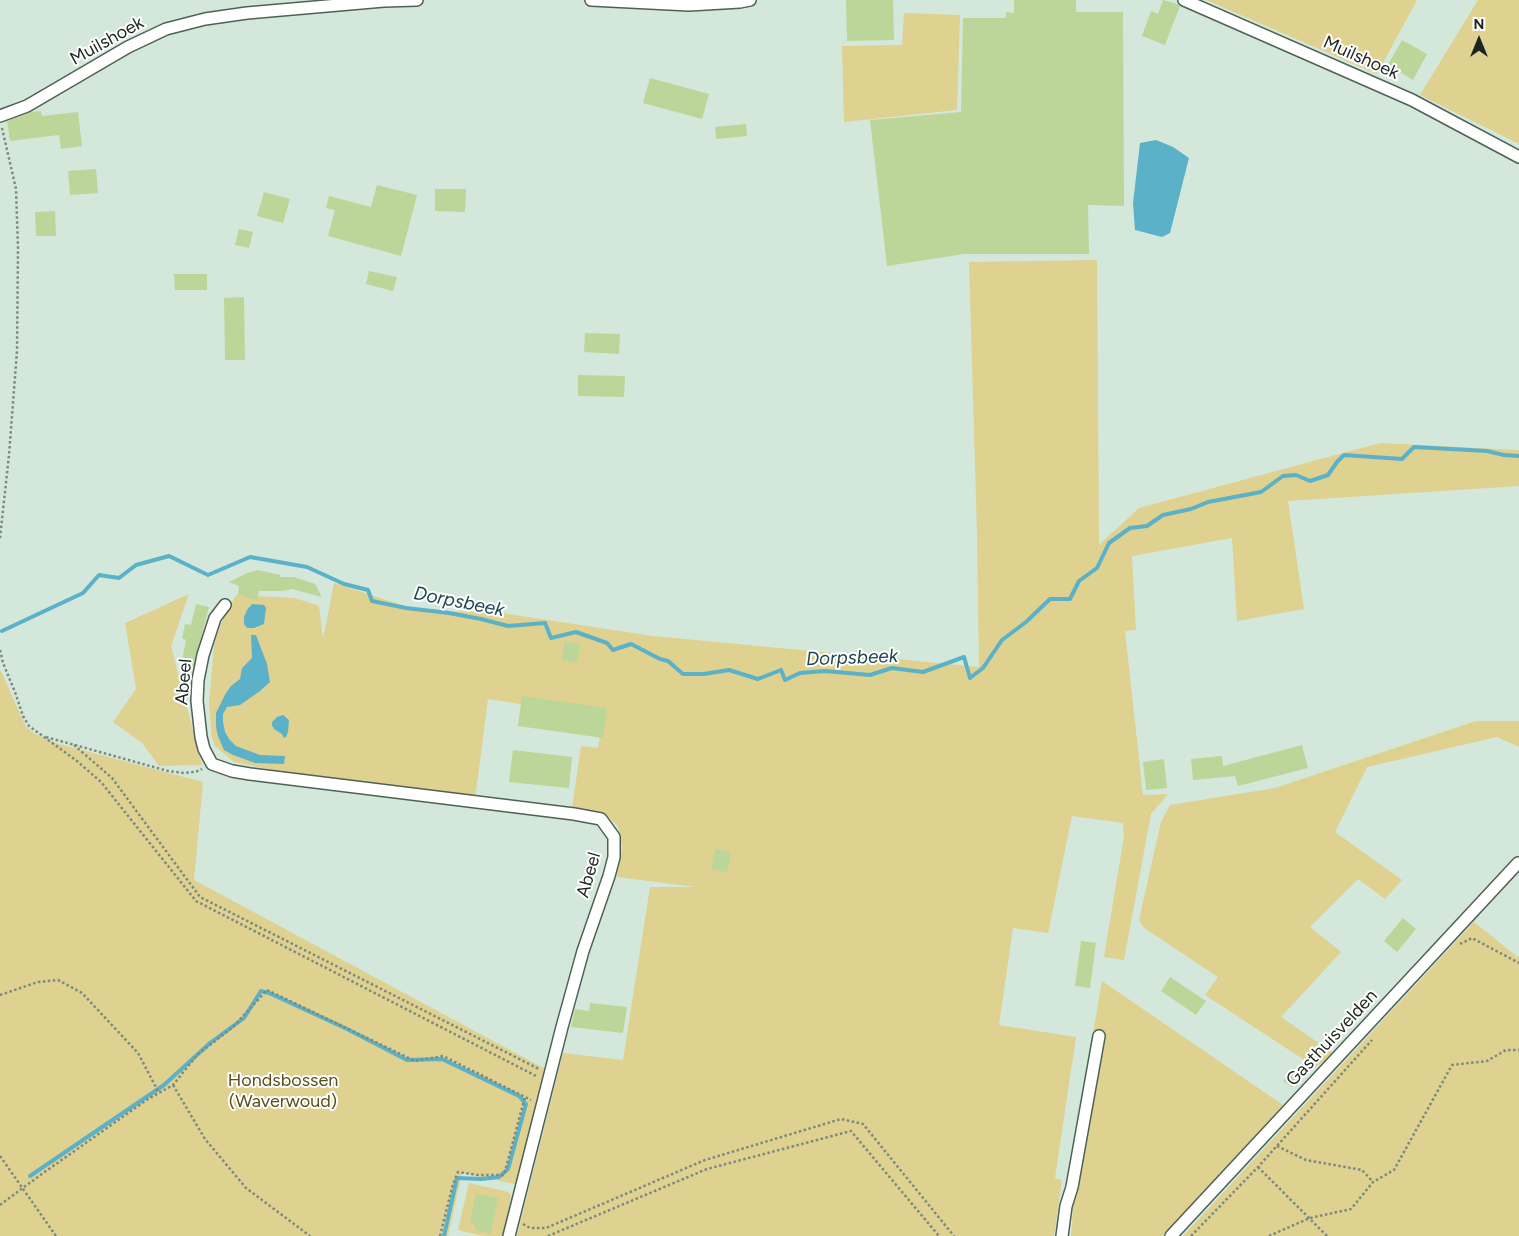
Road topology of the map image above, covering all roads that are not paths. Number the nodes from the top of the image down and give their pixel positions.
1 (417, 0) edge
2 (591, 0) edge
3 (750, 0) edge
4 (1184, 0) edge
5 (0, 116) edge
6 (1519, 157) edge
7 (224, 605) dead end
8 (1518, 863) dead end
9 (1099, 1036) dead end
10 (509, 1236) edge
11 (1062, 1236) edge
12 (1171, 1236) edge

1 - 5 street, Muilshoek
2 - 3 street
4 - 6 street, Muilshoek
7 - 10 street, Abeel
8 - 12 street, Gasthuisvelden
9 - 11 street

